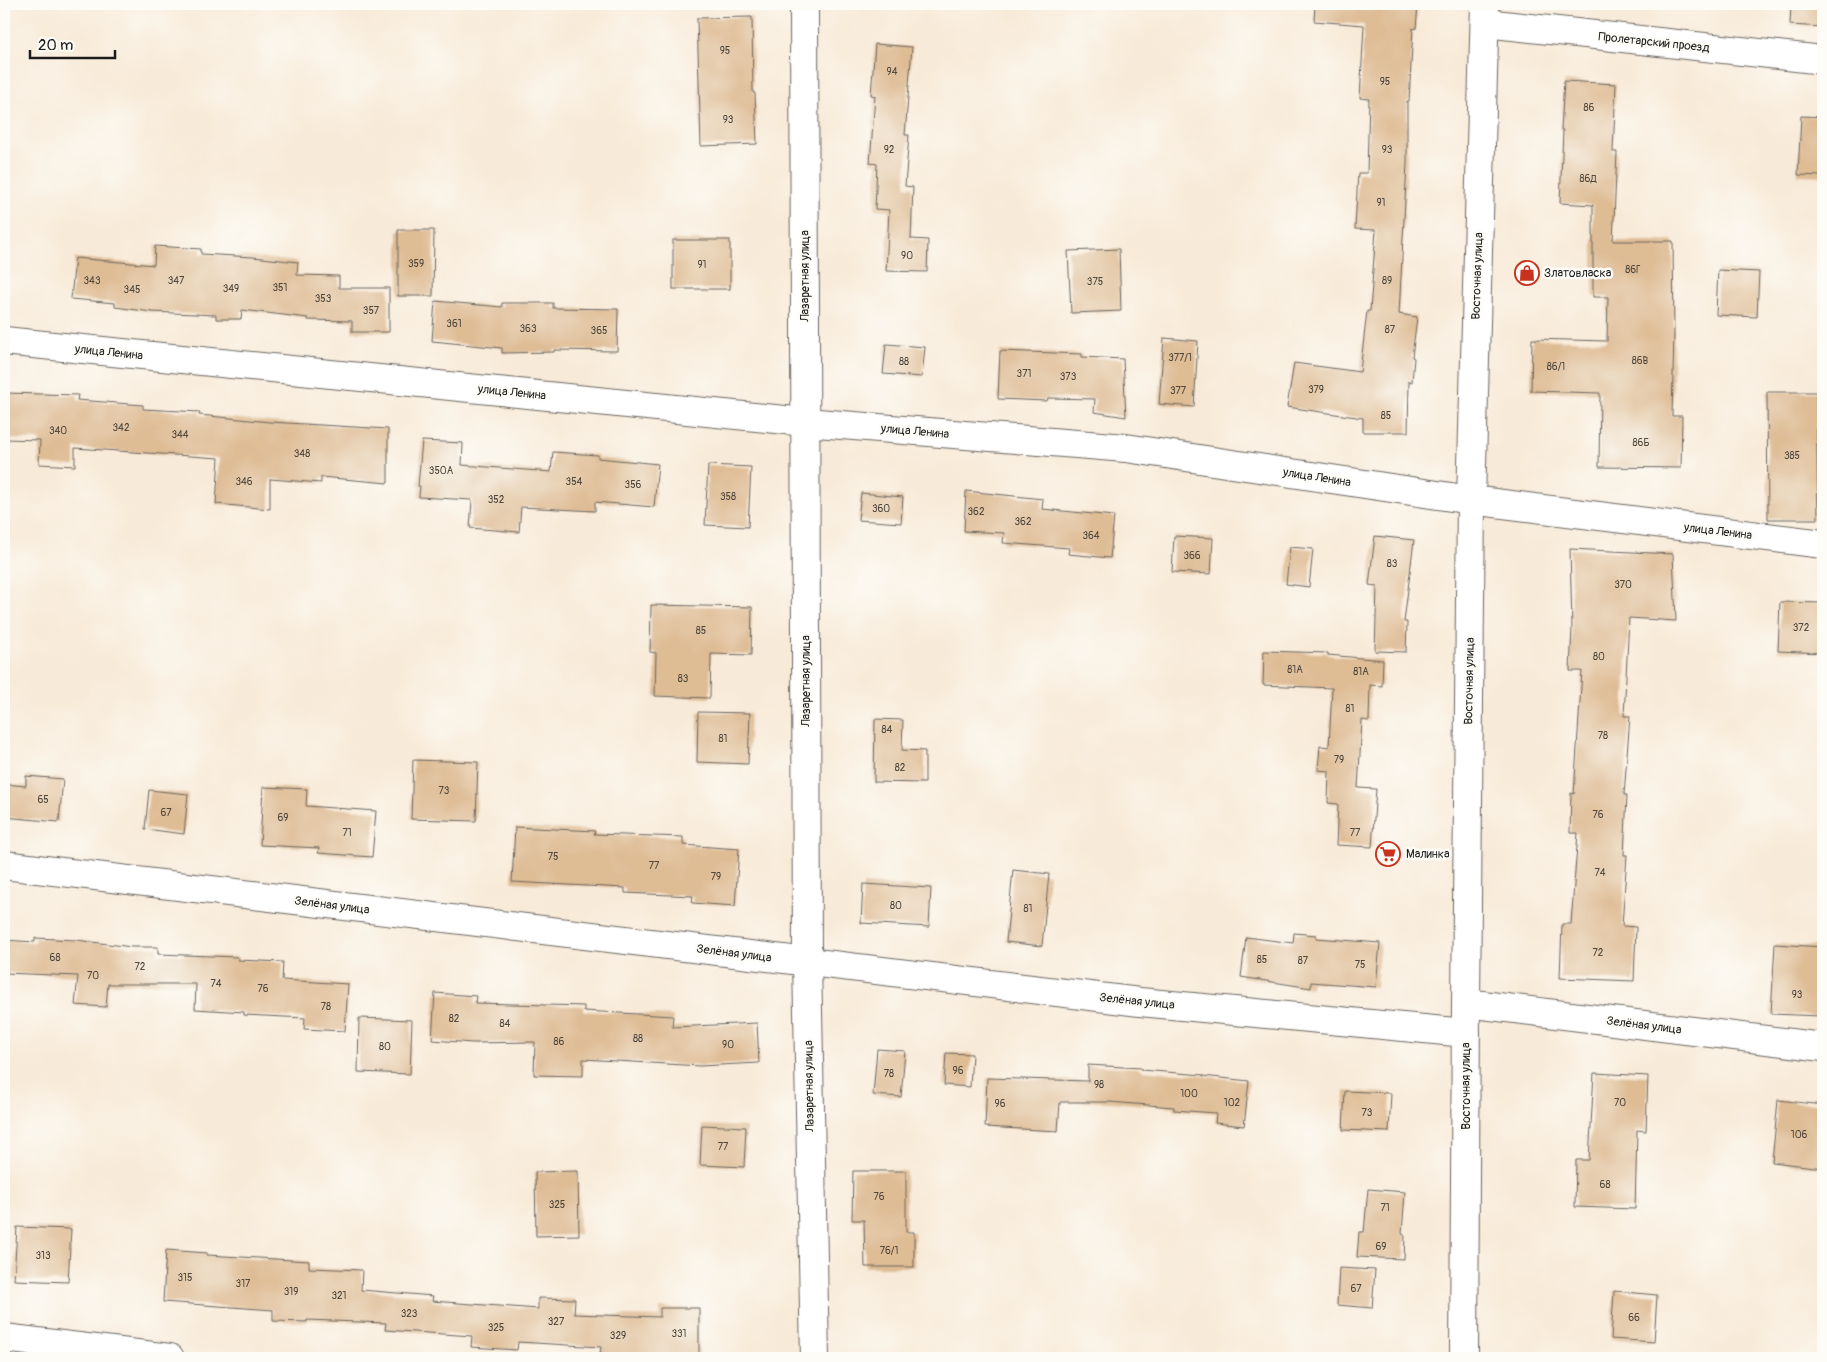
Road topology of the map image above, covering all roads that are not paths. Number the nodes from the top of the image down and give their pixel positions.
1 (804, 4) edge
2 (1485, 14) edge
3 (1823, 60) edge
4 (4, 341) edge
5 (805, 422) junction
6 (1471, 500) junction
7 (1823, 544) edge
8 (4, 865) edge
9 (807, 962) junction
10 (1466, 1003) junction
11 (1466, 1033) junction
12 (1823, 1047) edge
13 (4, 1338) edge
14 (170, 1358) edge
15 (815, 1358) edge
16 (1464, 1358) edge

1 - 5 street, Лазаретная улица
2 - 3 street, Пролетарский проезд
2 - 6 street, Восточная улица
4 - 5 street, улица Ленина
5 - 6 street, улица Ленина
5 - 9 street, Лазаретная улица
6 - 7 street, улица Ленина
6 - 10 street, Восточная улица
8 - 9 street, Зелёная улица
9 - 11 street, Зелёная улица
9 - 15 street, Лазаретная улица
10 - 11 street, Восточная улица
10 - 12 street, Зелёная улица
11 - 16 street, Восточная улица
13 - 14 street

